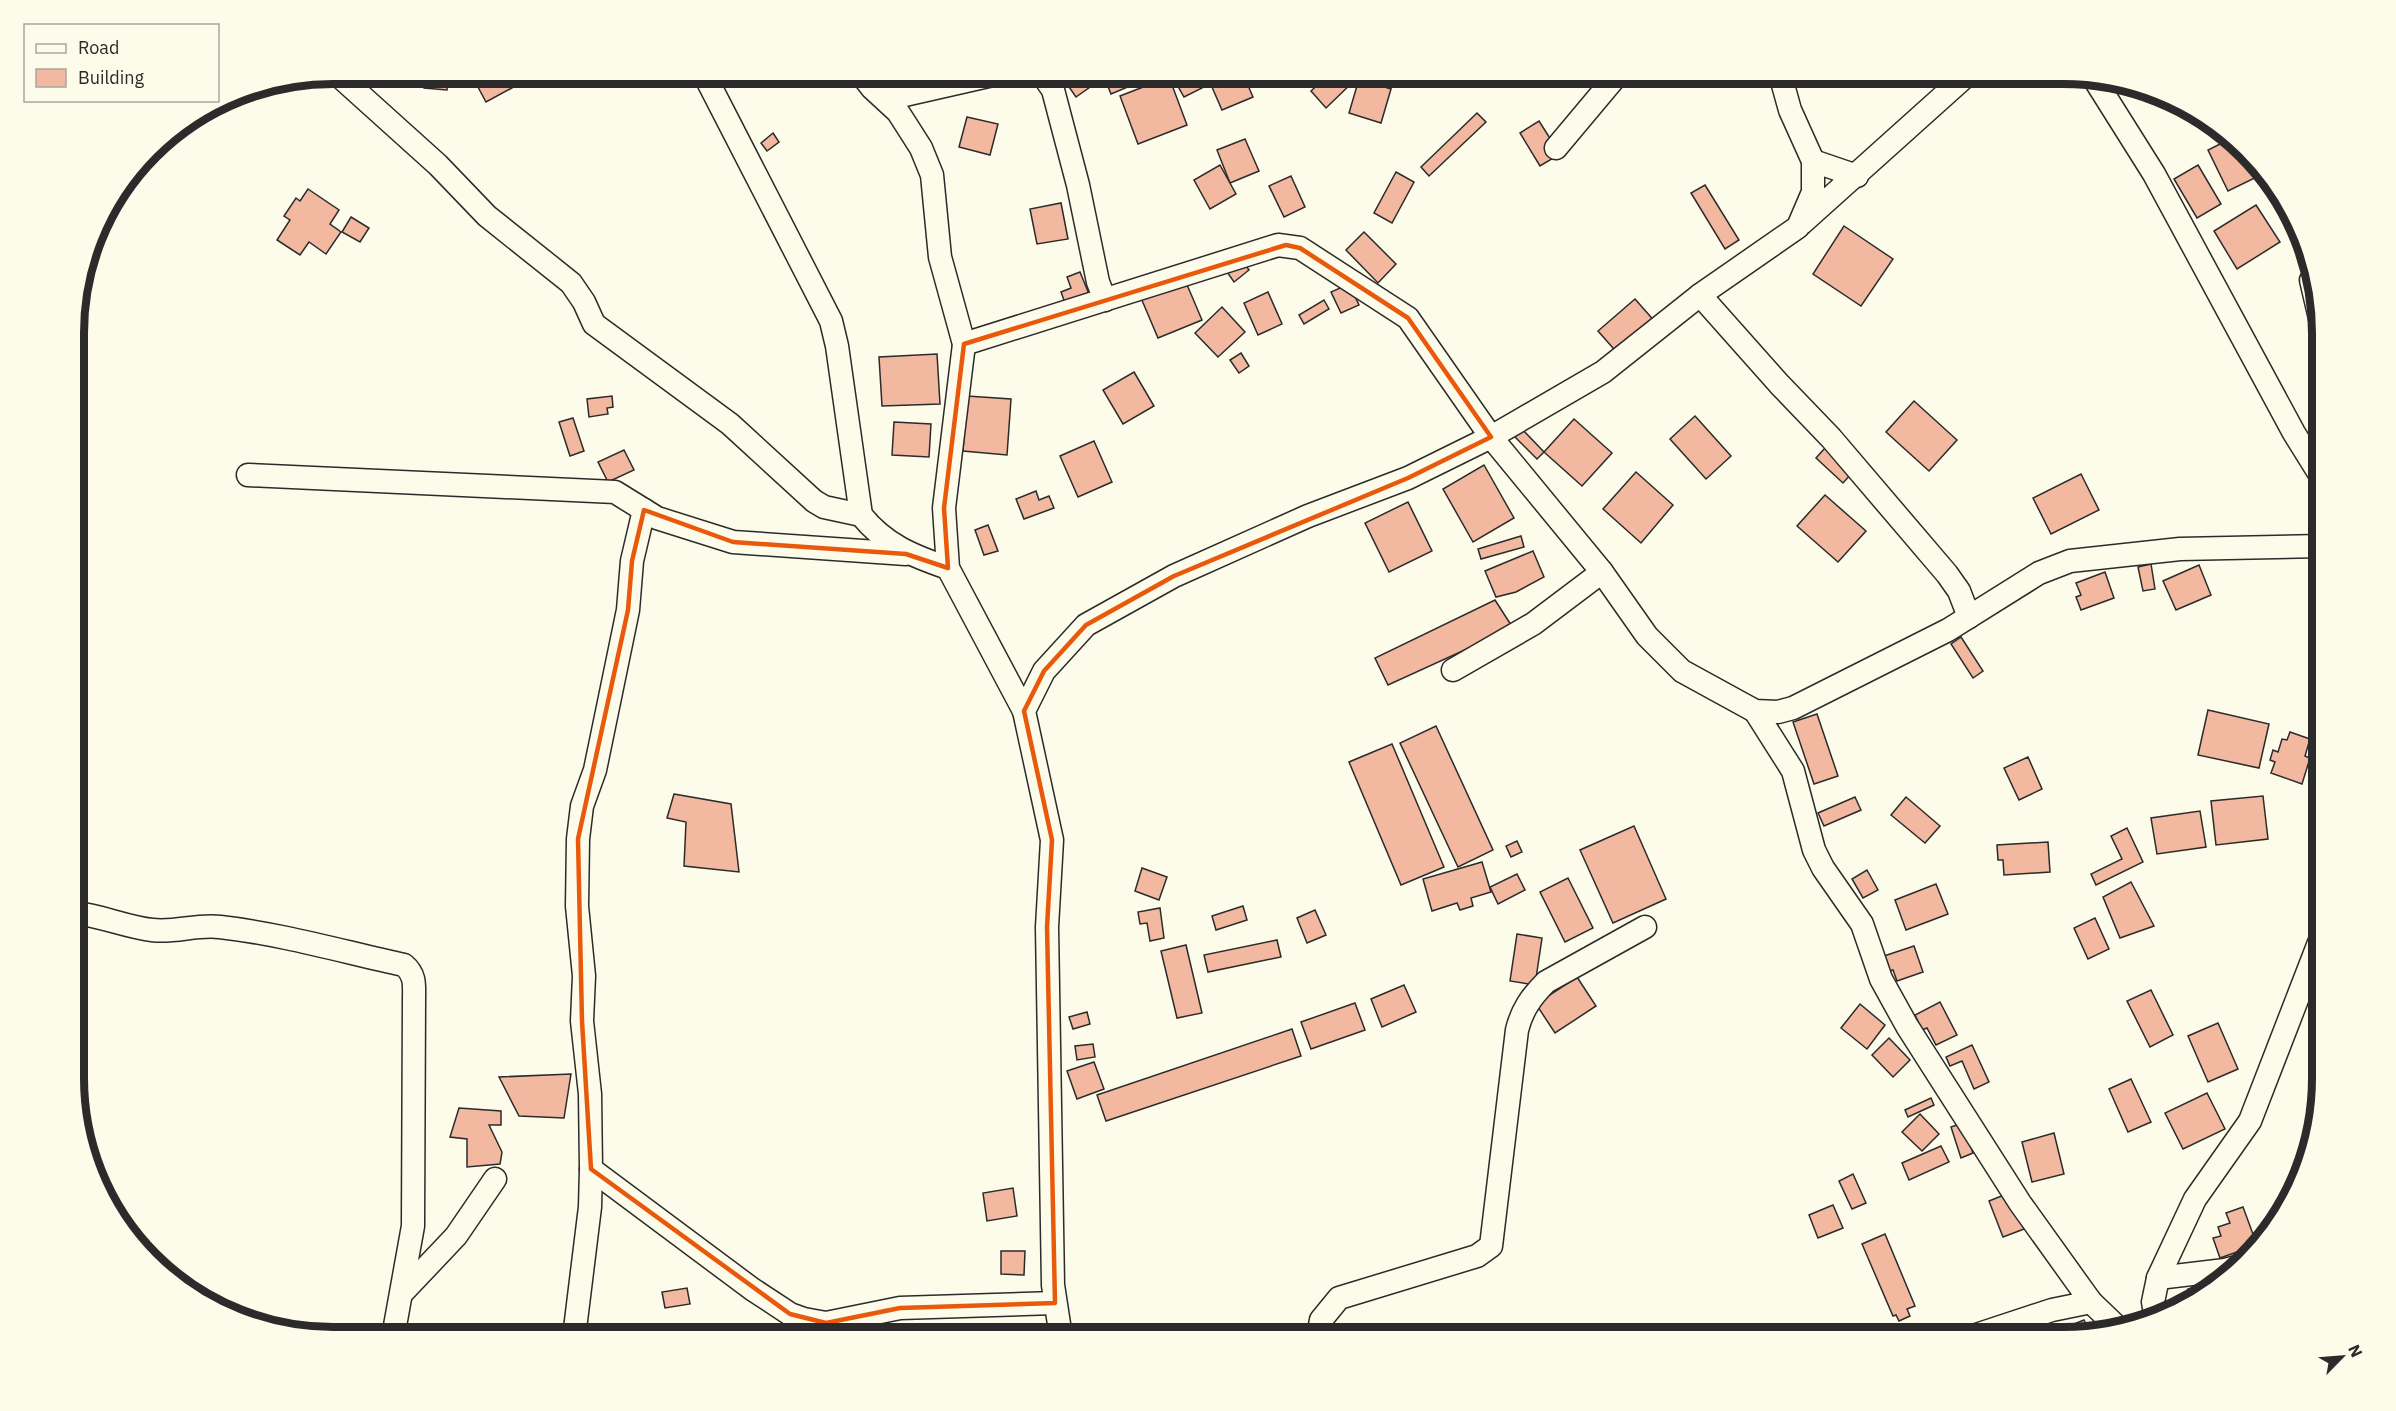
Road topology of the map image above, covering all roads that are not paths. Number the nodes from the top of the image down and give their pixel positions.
1 (348, 84) edge
2 (709, 84) edge
3 (869, 84) edge
4 (953, 84) edge
5 (1049, 84) edge
6 (1610, 84) edge
7 (1783, 84) edge
8 (1957, 84) edge
9 (2099, 87) edge
10 (887, 99) junction
11 (1556, 148) dead end
12 (1813, 161) junction
13 (1857, 176) junction
14 (1798, 227) junction
15 (1700, 295) junction
16 (1105, 300) junction
17 (964, 344) junction
18 (1491, 437) junction
19 (2312, 462) edge
20 (248, 475) dead end
21 (644, 510) junction
22 (861, 515) junction
23 (2312, 546) edge
24 (906, 554) junction
25 (948, 568) junction
26 (1602, 572) junction
27 (1969, 617) junction
28 (1453, 670) dead end
29 (1024, 711) junction
30 (1755, 711) junction
31 (84, 914) edge
32 (1645, 927) dead end
33 (2312, 963) edge
34 (591, 1169) junction
35 (495, 1179) dead end
36 (2221, 1270) edge
37 (2158, 1278) junction
38 (402, 1293) junction
39 (2091, 1302) junction
40 (1055, 1303) junction
41 (2154, 1310) edge
42 (2112, 1322) edge
43 (395, 1327) edge
44 (575, 1327) edge
45 (1059, 1327) edge
46 (1320, 1327) edge
47 (2000, 1327) edge

1 - 22 street
2 - 22 street
3 - 10 street
4 - 10 street
5 - 16 street
6 - 11 street
7 - 12 street
8 - 13 street
9 - 19 street
10 - 17 street
12 - 13 street
12 - 14 street
13 - 14 street
14 - 15 street
15 - 18 street
15 - 27 street
16 - 17 street
16 - 18 street
17 - 25 street
18 - 26 street
18 - 29 street
20 - 21 street
21 - 24 street
21 - 34 street
22 - 24 street
23 - 27 street
24 - 25 street
25 - 29 street
26 - 28 street
26 - 30 street
27 - 30 street
29 - 40 street
30 - 39 street
31 - 38 street
32 - 46 street
33 - 37 street
34 - 40 street
34 - 44 street
35 - 38 street
36 - 37 street
37 - 41 street
38 - 43 street
39 - 42 street
39 - 47 street
40 - 45 street

